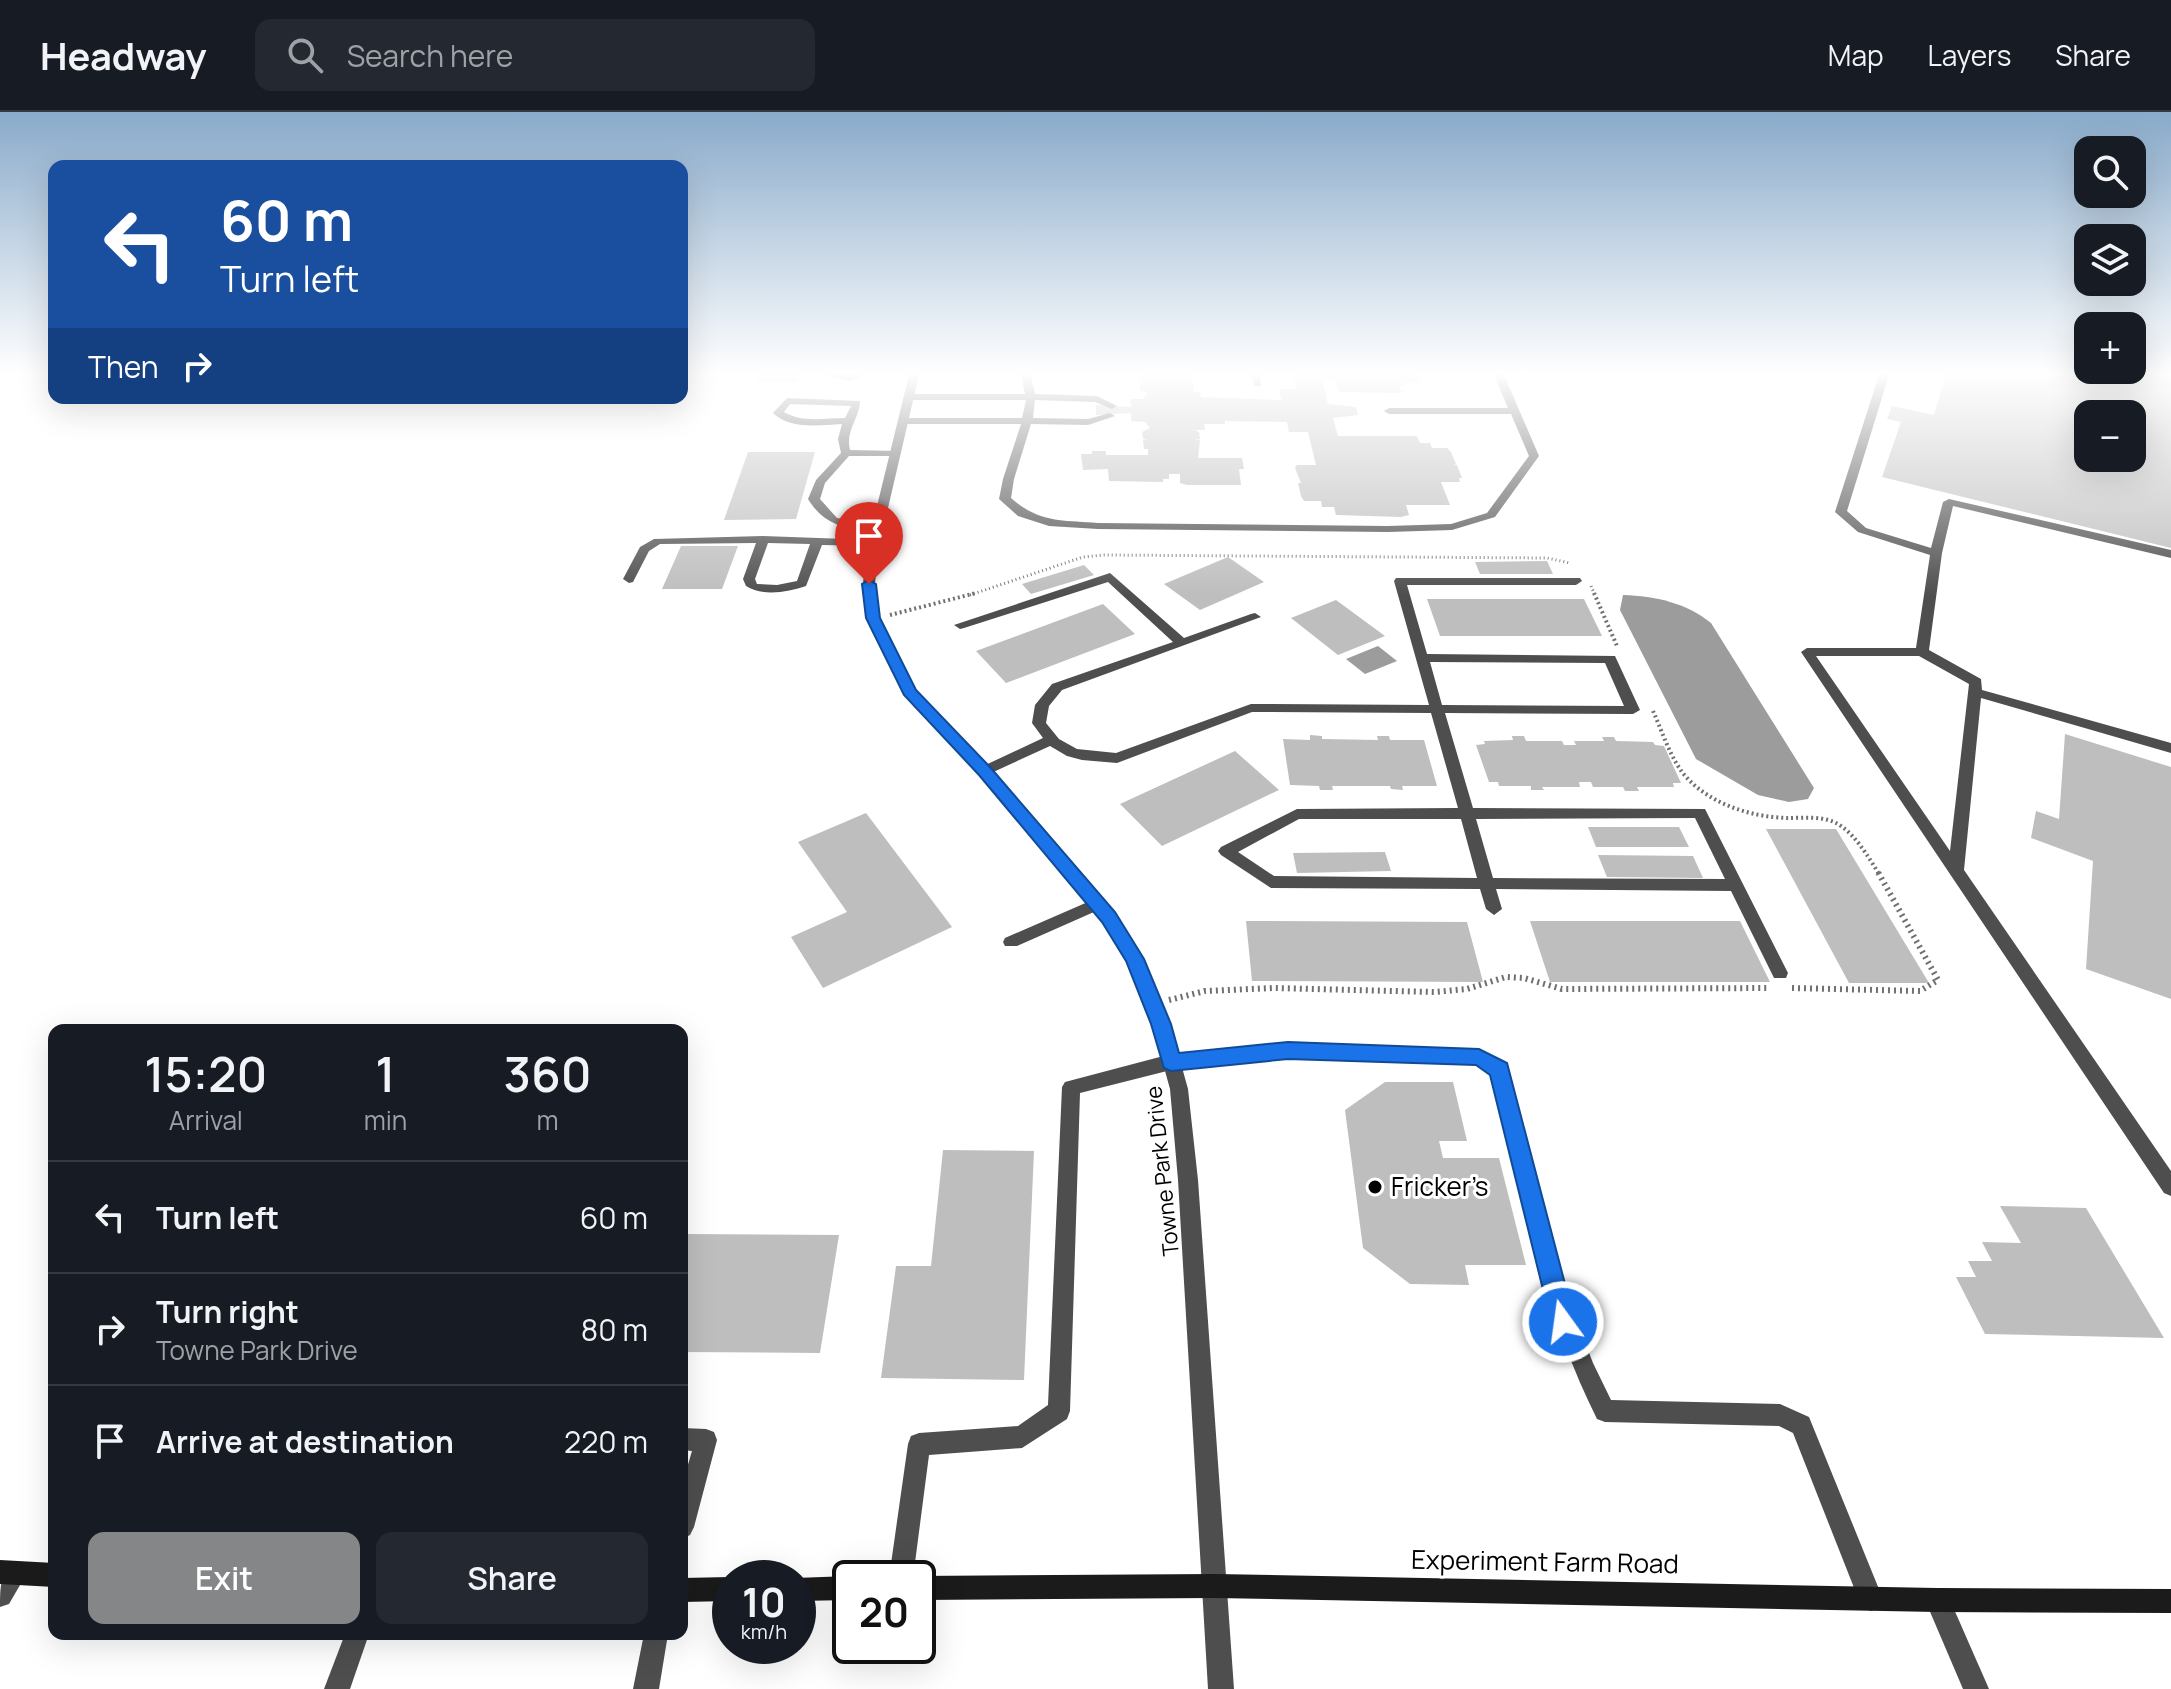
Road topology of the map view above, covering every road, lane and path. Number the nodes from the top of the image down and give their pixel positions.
1 (844, 449) edge
2 (897, 449) edge
3 (1019, 449) edge
4 (1531, 449) edge
5 (1861, 449) edge
6 (846, 453) junction
7 (896, 453) junction
8 (876, 534) junction
9 (763, 539) junction
10 (817, 541) junction
11 (1936, 553) junction
12 (2171, 554) edge
13 (1573, 564) dead end
14 (1592, 576) dead end
15 (629, 579) dead end
16 (1576, 581) dead end
17 (1255, 617) dead end
18 (873, 618) junction
19 (960, 625) dead end
20 (1182, 643) junction
21 (1922, 652) junction
22 (1421, 658) junction
23 (1621, 658) dead end
24 (1975, 692) junction
25 (1646, 697) dead end
26 (1434, 709) junction
27 (1049, 741) junction
28 (2171, 748) edge
29 (984, 771) junction
30 (1466, 815) junction
31 (1956, 871) junction
32 (1487, 883) junction
33 (1736, 885) junction
34 (1097, 904) junction
35 (1494, 909) dead end
36 (1011, 942) dead end
37 (1777, 981) joint
38 (1788, 988) dead end
39 (1153, 1004) junction
40 (1171, 1062) junction
41 (2171, 1187) edge
42 (688, 1439) edge
43 (688, 1505) edge
44 (903, 1560) edge
45 (7, 1572) edge
46 (48, 1575) edge
47 (1215, 1586) junction
48 (936, 1588) edge
49 (712, 1589) edge
50 (688, 1590) edge
51 (0, 1595) edge
52 (1871, 1599) junction
53 (1937, 1600) junction
54 (2171, 1601) edge
55 (355, 1640) edge
56 (655, 1640) edge
57 (337, 1689) edge
58 (646, 1689) edge
59 (1221, 1689) edge
60 (1976, 1689) edge

1 - 6 street
2 - 7 street, Towne Park Drive
3 - 4 street
5 - 11 street
6 - 7 street
6 - 8 street
7 - 8 street, Towne Park Drive
8 - 10 street
8 - 18 street, Towne Park Drive
9 - 10 street
9 - 10 street
9 - 15 street
11 - 12 street
11 - 21 street
13 - 18 path
14 - 23 path
16 - 22 street
17 - 20 street
18 - 29 street, Towne Park Drive
19 - 20 street
20 - 27 street
21 - 24 street
21 - 31 street
22 - 26 street
22 - 26 street
24 - 28 street
24 - 31 street
25 - 38 path
26 - 27 street
26 - 30 street
27 - 29 street
29 - 34 street, Towne Park Drive
30 - 32 street
30 - 32 street
30 - 33 street
31 - 41 street
32 - 33 street
32 - 35 street
33 - 37 street
34 - 36 street
34 - 39 street, Towne Park Drive
37 - 39 path
39 - 40 street, Towne Park Drive
40 - 44 street
40 - 47 street, Towne Park Drive
40 - 52 street
42 - 43 street
45 - 46 street
45 - 51 street
47 - 48 street, Experiment Farm Road
47 - 52 street, Experiment Farm Road
47 - 59 street, Towne Park Drive
49 - 50 street
52 - 53 street, Experiment Farm Road
53 - 54 street, Experiment Farm Road
53 - 60 street
55 - 57 street
56 - 58 street

